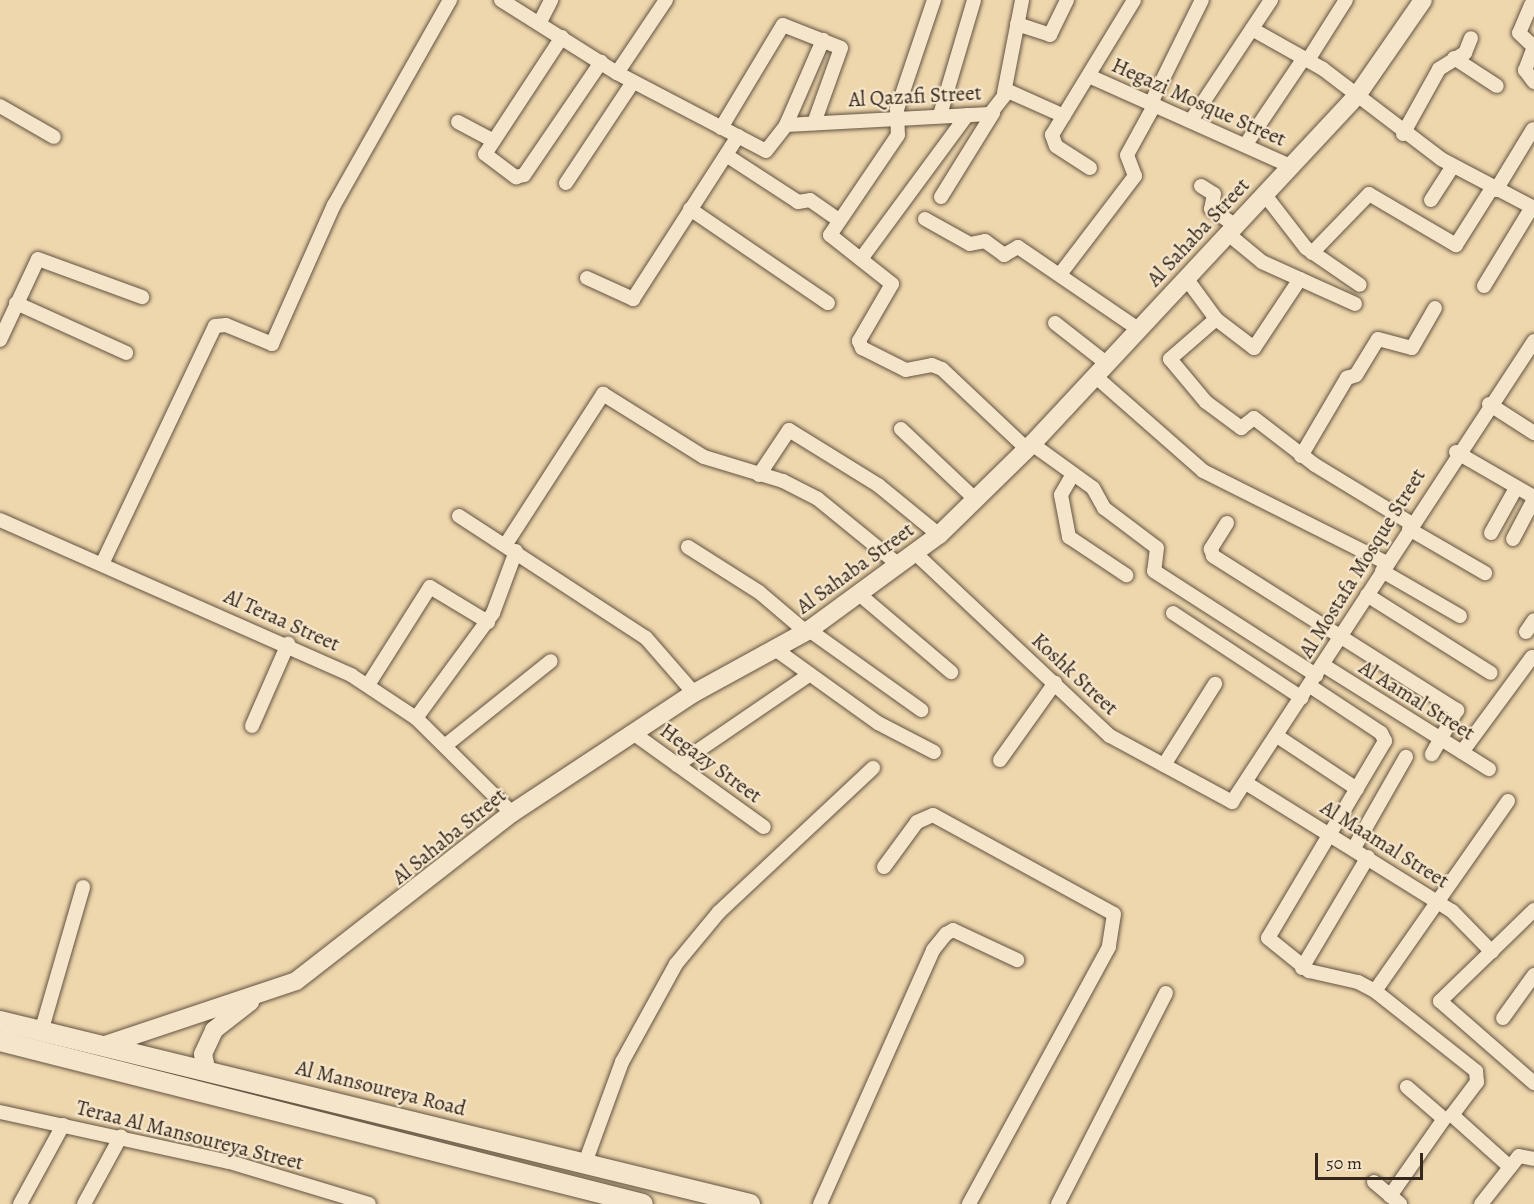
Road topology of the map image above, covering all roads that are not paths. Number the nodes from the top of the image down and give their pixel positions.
1 (450, 0) edge
2 (501, 0) edge
3 (551, 0) edge
4 (666, 0) edge
5 (934, 0) edge
6 (974, 0) edge
7 (1022, 0) edge
8 (1067, 0) edge
9 (1134, 0) edge
10 (1202, 0) edge
11 (1271, 0) edge
12 (1346, 0) edge
13 (1423, 0) edge
14 (1528, 4) edge
15 (540, 22) junction
16 (1017, 24) junction
17 (1252, 28) junction
18 (562, 37) junction
19 (1471, 38) dead end
20 (823, 40) junction
21 (1454, 58) junction
22 (1306, 59) junction
23 (601, 62) junction
24 (617, 73) junction
25 (1089, 76) junction
26 (1534, 81) edge
27 (633, 82) junction
28 (1497, 86) dead end
29 (1004, 93) junction
30 (1358, 94) junction
31 (1153, 103) junction
32 (0, 106) edge
33 (993, 112) junction
34 (940, 115) junction
35 (967, 115) junction
36 (898, 116) junction
37 (1064, 116) junction
38 (1192, 119) junction
39 (458, 122) dead end
40 (814, 123) junction
41 (786, 125) junction
42 (721, 128) junction
43 (1533, 129) edge
44 (1403, 134) junction
45 (738, 136) junction
46 (54, 137) dead end
47 (493, 141) junction
48 (1246, 144) junction
49 (726, 155) junction
50 (1453, 166) junction
51 (1292, 167) junction
52 (1090, 168) dead end
53 (566, 183) dead end
54 (1201, 186) dead end
55 (1494, 189) junction
56 (1265, 195) junction
57 (941, 197) dead end
58 (1431, 200) dead end
59 (1533, 207) edge
60 (690, 209) junction
61 (925, 219) dead end
62 (838, 220) junction
63 (1231, 229) junction
64 (1312, 253) junction
65 (861, 259) junction
66 (1060, 273) junction
67 (587, 278) dead end
68 (1186, 278) junction
69 (1300, 279) junction
70 (1360, 285) dead end
71 (1484, 286) dead end
72 (142, 297) dead end
73 (16, 303) junction
74 (828, 303) dead end
75 (1355, 304) dead end
76 (1435, 308) dead end
77 (1216, 319) junction
78 (1055, 323) dead end
79 (1138, 329) junction
80 (0, 340) edge
81 (1534, 340) edge
82 (126, 353) dead end
83 (1100, 370) junction
84 (1489, 404) junction
85 (900, 429) dead end
86 (1534, 433) edge
87 (1029, 446) junction
88 (1456, 452) junction
89 (1301, 456) junction
90 (1073, 474) junction
91 (759, 475) junction
92 (1516, 488) junction
93 (1534, 499) edge
94 (976, 500) junction
95 (459, 516) dead end
96 (0, 520) edge
97 (1227, 523) dead end
98 (1410, 526) junction
99 (1491, 533) dead end
100 (939, 535) junction
101 (1513, 540) dead end
102 (688, 547) dead end
103 (511, 548) junction
104 (915, 553) junction
105 (102, 564) junction
106 (899, 565) junction
107 (1385, 567) junction
108 (1485, 573) dead end
109 (1126, 575) dead end
110 (859, 594) junction
111 (1367, 595) junction
112 (1173, 613) dead end
113 (1460, 616) dead end
114 (488, 622) junction
115 (808, 631) junction
116 (1341, 637) junction
117 (288, 644) junction
118 (775, 649) junction
119 (1532, 657) dead end
120 (551, 661) dead end
121 (951, 672) dead end
122 (1491, 673) dead end
123 (809, 675) junction
124 (1316, 676) junction
125 (1055, 683) junction
126 (1215, 684) dead end
127 (368, 686) junction
128 (694, 693) junction
129 (1302, 698) junction
130 (921, 710) dead end
131 (416, 718) junction
132 (252, 726) dead end
133 (633, 733) junction
134 (1277, 736) junction
135 (1441, 740) junction
136 (446, 745) junction
137 (934, 752) dead end
138 (1462, 752) junction
139 (1432, 754) dead end
140 (1406, 757) dead end
141 (1000, 760) dead end
142 (677, 765) junction
143 (1164, 765) junction
144 (873, 768) dead end
145 (1489, 770) dead end
146 (1246, 783) junction
147 (1357, 789) junction
148 (1224, 801) joint
149 (1508, 801) dead end
150 (512, 813) junction
151 (764, 827) dead end
152 (1330, 834) junction
153 (1354, 848) junction
154 (1368, 857) junction
155 (884, 867) dead end
156 (83, 887) dead end
157 (1437, 902) junction
158 (1534, 910) edge
159 (1492, 952) junction
160 (1017, 960) dead end
161 (1302, 968) junction
162 (1534, 975) edge
163 (296, 981) junction
164 (1375, 992) junction
165 (1166, 993) dead end
166 (1503, 1018) dead end
167 (0, 1022) edge
168 (41, 1032) junction
169 (0, 1041) edge
170 (105, 1046) junction
171 (206, 1068) junction
172 (1534, 1083) edge
173 (1407, 1087) dead end
174 (3, 1113) edge
175 (63, 1125) junction
176 (0, 1126) edge
177 (121, 1136) junction
178 (1534, 1158) edge
179 (585, 1163) junction
180 (1510, 1167) junction
181 (1374, 1182) dead end
182 (1395, 1200) edge
183 (20, 1204) edge
184 (84, 1204) edge
185 (369, 1204) edge
186 (643, 1204) edge
187 (750, 1204) edge
188 (820, 1204) edge
189 (969, 1204) edge
190 (1058, 1204) edge
191 (1481, 1204) edge

1 - 105 street
2 - 15 street
3 - 15 street
4 - 24 street
5 - 36 street
6 - 34 street
7 - 16 street
8 - 16 street
9 - 25 street
10 - 31 street
11 - 17 street
12 - 22 street
13 - 30 street, Al Sahaba Street
14 - 26 street
15 - 18 street
16 - 29 street
17 - 22 street
17 - 38 street
18 - 23 street
18 - 47 street
19 - 21 street
20 - 40 street
20 - 41 street
20 - 42 street
21 - 28 street
21 - 44 street
22 - 30 street
22 - 48 street
23 - 24 street
23 - 47 street
24 - 27 street
25 - 31 street, Hegazi Mosque Street
25 - 37 street
27 - 42 street
27 - 53 street
29 - 33 street, Al Qazafi Street
29 - 37 street, Al Qazafi Street
30 - 44 street
30 - 51 street, Al Sahaba Street
31 - 38 street, Hegazi Mosque Street
31 - 66 street
32 - 46 street
33 - 35 street, Al Qazafi Street
33 - 57 street
34 - 35 street, Al Qazafi Street
34 - 36 street, Al Qazafi Street
35 - 65 street
36 - 40 street, Al Qazafi Street
36 - 62 street
37 - 52 street
38 - 48 street, Hegazi Mosque Street
39 - 47 street
40 - 41 street, Al Qazafi Street
41 - 45 street
42 - 45 street
43 - 55 street
44 - 50 street
45 - 49 street
48 - 51 street, Hegazi Mosque Street
49 - 60 street
49 - 62 street
50 - 55 street
50 - 58 street
51 - 56 street, Al Sahaba Street
54 - 63 street
55 - 59 street
55 - 64 street
56 - 63 street, Al Sahaba Street
56 - 64 street
59 - 71 street
60 - 67 street
60 - 74 street
61 - 66 street
62 - 65 street
63 - 68 street, Al Sahaba Street
63 - 69 street
64 - 70 street
65 - 87 street
66 - 79 street
68 - 77 street
68 - 79 street, Al Sahaba Street
69 - 75 street
69 - 77 street
72 - 73 street
73 - 80 street
73 - 82 street
76 - 89 street
77 - 89 street
78 - 83 street
79 - 83 street, Al Sahaba Street
81 - 84 street, Al Mostafa Mosque Street
83 - 87 street, Al Sahaba Street
83 - 107 street
84 - 86 street
84 - 88 street, Al Mostafa Mosque Street
85 - 94 street
87 - 90 street
87 - 94 street, Al Sahaba Street
88 - 92 street
88 - 98 street, Al Mostafa Mosque Street
89 - 98 street
90 - 109 street
90 - 124 street
91 - 100 street
91 - 103 street
91 - 106 street
92 - 93 street
92 - 99 street
93 - 101 street
94 - 100 street, Al Sahaba Street
95 - 103 street
96 - 105 street, Al Teraa Street
97 - 116 street
98 - 107 street, Al Mostafa Mosque Street
98 - 108 street
100 - 104 street, Al Sahaba Street
102 - 115 street
103 - 114 street
103 - 128 street
104 - 106 street, Al Sahaba Street
104 - 125 street, Koshk Street
105 - 117 street, Al Teraa Street
106 - 110 street, Al Sahaba Street
107 - 111 street, Al Mostafa Mosque Street
107 - 113 street
110 - 115 street, Al Sahaba Street
110 - 121 street
111 - 116 street, Al Mostafa Mosque Street
111 - 122 street
112 - 129 street
114 - 127 street
114 - 131 street
115 - 118 street, Al Sahaba Street
115 - 130 street
116 - 124 street, Al Mostafa Mosque Street
116 - 135 street
117 - 127 street, Al Teraa Street
117 - 132 street
118 - 123 street
118 - 128 street, Al Sahaba Street
119 - 138 street
120 - 136 street
123 - 137 street
123 - 142 street
124 - 129 street, Al Mostafa Mosque Street
124 - 135 street, Al Aamal Street
124 - 147 street
125 - 141 street
125 - 143 street, Koshk Street
126 - 143 street
127 - 131 street, Al Teraa Street
128 - 133 street, Al Sahaba Street
129 - 134 street, Al Mostafa Mosque Street
131 - 136 street, Al Teraa Street
133 - 142 street, Hegazy Street
133 - 150 street, Al Sahaba Street
134 - 146 street, Al Mostafa Mosque Street
134 - 147 street
135 - 138 street, Al Aamal Street
135 - 139 street
136 - 150 street, Al Teraa Street
138 - 145 street, Al Aamal Street
140 - 153 street
142 - 151 street, Hegazy Street
143 - 148 street, Koshk Street
144 - 179 street
146 - 148 street, Al Mostafa Mosque Street
146 - 152 street, Al Maamal Street
147 - 152 street
149 - 157 street
150 - 163 street, Al Sahaba Street
152 - 153 street, Al Maamal Street
152 - 161 street
153 - 154 street, Al Maamal Street
154 - 157 street, Al Maamal Street
154 - 161 street
155 - 189 street
156 - 168 street
157 - 159 street, Al Maamal Street
157 - 164 street
158 - 159 street
159 - 172 street
160 - 188 street
161 - 164 street
162 - 166 street
163 - 170 street, Al Sahaba Street
163 - 171 street, Al Sahaba Street
164 - 180 street
165 - 190 street
167 - 168 main road, Al Mansoureya Road
168 - 170 main road, Al Mansoureya Road
169 - 186 main road
170 - 171 main road, Al Mansoureya Road
171 - 179 main road, Al Mansoureya Road
173 - 182 street
174 - 175 street, Teraa Al Mansoureya Street
174 - 176 street
175 - 177 street, Teraa Al Mansoureya Street
175 - 183 street
177 - 184 street
177 - 185 street, Teraa Al Mansoureya Street
178 - 180 street
179 - 187 main road, Al Mansoureya Road
180 - 191 street
181 - 182 street

